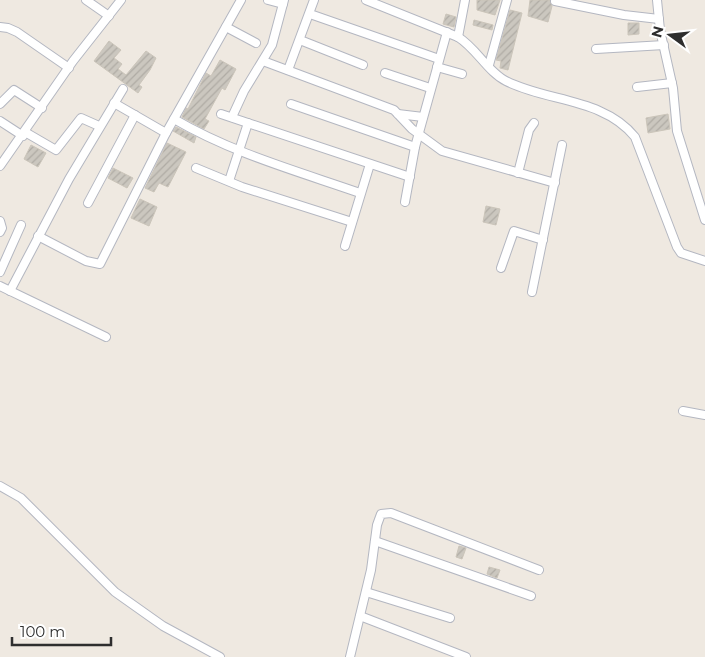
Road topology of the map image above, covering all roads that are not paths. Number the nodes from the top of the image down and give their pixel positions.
1 (86, 0) edge
2 (121, 0) edge
3 (241, 0) edge
4 (268, 0) edge
5 (314, 0) edge
6 (366, 0) edge
7 (465, 0) edge
8 (507, 0) edge
9 (658, 0) edge
10 (555, 1) edge
11 (284, 2) edge
12 (310, 14) junction
13 (109, 16) junction
14 (659, 19) junction
15 (226, 27) junction
16 (0, 28) edge
17 (447, 32) junction
18 (458, 37) junction
19 (300, 40) junction
20 (256, 43) dead end
21 (664, 45) junction
22 (596, 49) dead end
23 (439, 59) junction
24 (263, 60) junction
25 (363, 65) dead end
26 (489, 65) junction
27 (437, 67) junction
28 (69, 68) junction
29 (288, 70) junction
30 (385, 73) dead end
31 (462, 74) dead end
32 (672, 83) junction
33 (637, 87) dead end
34 (430, 88) junction
35 (124, 89) dead end
36 (114, 103) junction
37 (0, 104) edge
38 (291, 104) dead end
39 (42, 108) junction
40 (221, 114) dead end
41 (398, 114) junction
42 (136, 115) junction
43 (423, 117) junction
44 (232, 118) junction
45 (174, 119) junction
46 (0, 121) edge
47 (248, 123) junction
48 (534, 123) dead end
49 (99, 126) junction
50 (166, 133) junction
51 (420, 133) junction
52 (24, 134) junction
53 (562, 145) dead end
54 (415, 147) junction
55 (237, 150) junction
56 (370, 164) junction
57 (0, 166) edge
58 (196, 168) dead end
59 (518, 173) junction
60 (410, 177) junction
61 (228, 181) junction
62 (555, 183) junction
63 (360, 193) junction
64 (405, 202) dead end
65 (88, 203) dead end
66 (705, 220) edge
67 (0, 221) edge
68 (352, 222) junction
69 (21, 225) dead end
70 (0, 232) edge
71 (38, 236) junction
72 (543, 240) junction
73 (346, 246) dead end
74 (705, 261) edge
75 (501, 268) dead end
76 (0, 272) edge
77 (0, 286) edge
78 (10, 292) junction
79 (532, 292) dead end
80 (106, 337) dead end
81 (683, 411) dead end
82 (705, 415) edge
83 (0, 486) edge
84 (375, 541) junction
85 (539, 570) dead end
86 (366, 592) junction
87 (531, 596) dead end
88 (360, 616) junction
89 (450, 618) dead end
90 (220, 657) edge
91 (350, 657) edge
92 (466, 657) edge

1 - 13 street
2 - 13 street
3 - 15 street
4 - 11 street
5 - 12 street
6 - 17 street
7 - 18 street
8 - 26 street
9 - 14 street
10 - 14 street
11 - 24 street
12 - 19 street
12 - 23 street
13 - 28 street
14 - 21 street
15 - 20 street
15 - 45 street
16 - 28 street
17 - 18 street
17 - 23 street
18 - 26 street
19 - 25 street
19 - 29 street
21 - 22 street
21 - 32 street
23 - 27 street
24 - 29 street
24 - 44 street
26 - 74 street
27 - 31 street
27 - 34 street
28 - 39 street
29 - 41 street
30 - 34 street
32 - 33 street
32 - 66 street
34 - 43 street
35 - 36 street
36 - 42 street
36 - 49 street
37 - 39 street
38 - 54 street
39 - 52 street
40 - 44 street
41 - 43 street
41 - 51 street
42 - 50 street
42 - 65 street
43 - 51 street
44 - 47 street
45 - 50 street
45 - 55 street
46 - 52 street
47 - 55 street
47 - 56 street
48 - 59 street
49 - 52 street
49 - 71 street
50 - 71 street
51 - 54 street
51 - 59 street
52 - 57 street
53 - 62 street
54 - 60 street
55 - 61 street
55 - 63 street
56 - 60 street
56 - 63 street
58 - 61 street
59 - 62 street
60 - 64 street
61 - 68 street
62 - 72 street
63 - 68 street
67 - 70 street
68 - 73 street
69 - 76 street
71 - 78 street
72 - 75 street
72 - 79 street
77 - 78 street
78 - 80 street
81 - 82 street
83 - 90 street
84 - 85 street
84 - 86 street
84 - 87 street
86 - 88 street
86 - 89 street
88 - 91 street
88 - 92 street

